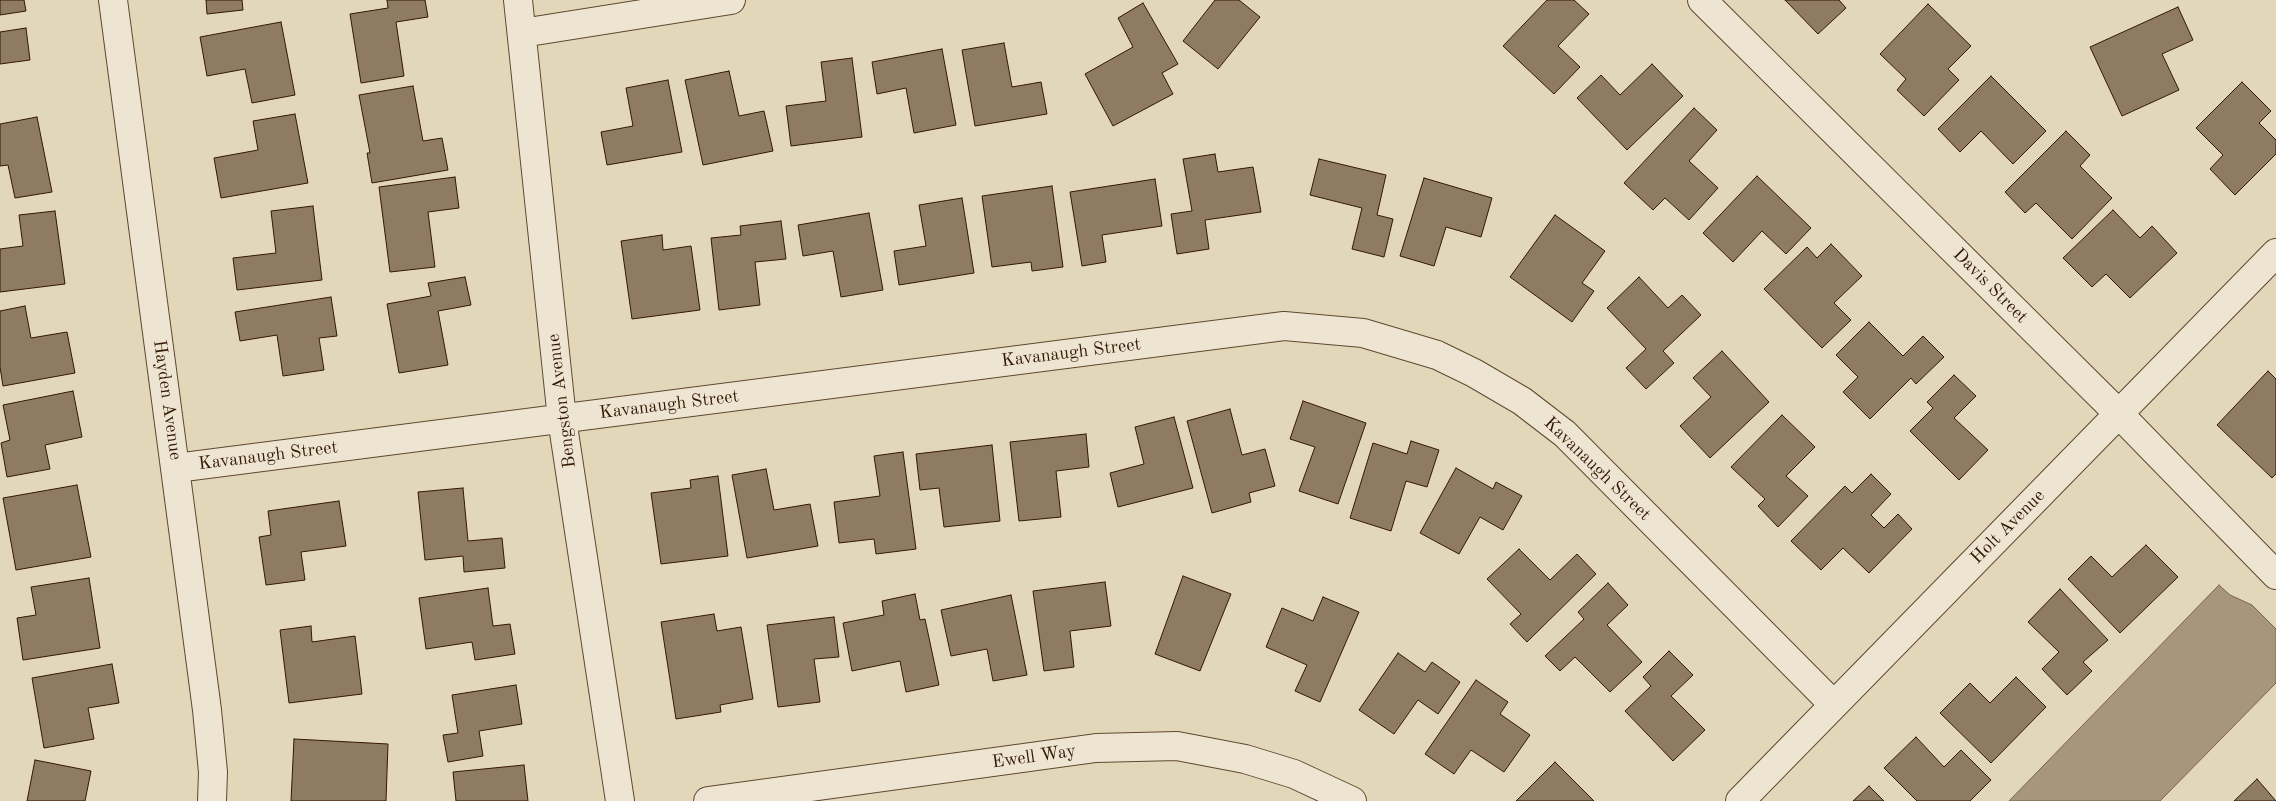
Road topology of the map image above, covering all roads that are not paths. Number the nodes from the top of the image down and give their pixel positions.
1 (114, 0) edge
2 (518, 0) edge
3 (731, 0) edge
4 (1702, 0) edge
5 (522, 33) junction
6 (2276, 253) edge
7 (2119, 414) junction
8 (562, 419) junction
9 (176, 468) junction
10 (2276, 575) edge
11 (1833, 704) junction
12 (212, 801) edge
13 (620, 801) edge
14 (708, 801) edge
15 (1352, 801) edge
16 (1740, 801) edge

1 - 9 street, Hayden Avenue
2 - 5 street, Bengston Avenue
3 - 5 street
4 - 7 street, Davis Street
5 - 8 street, Bengston Avenue
6 - 7 street, Holt Avenue
7 - 10 street, Davis Street
7 - 11 street, Holt Avenue
8 - 9 street, Kavanaugh Street
8 - 11 street, Kavanaugh Street
8 - 13 street, Bengston Avenue
9 - 12 street, Hayden Avenue
11 - 16 street, Holt Avenue
14 - 15 street, Ewell Way

